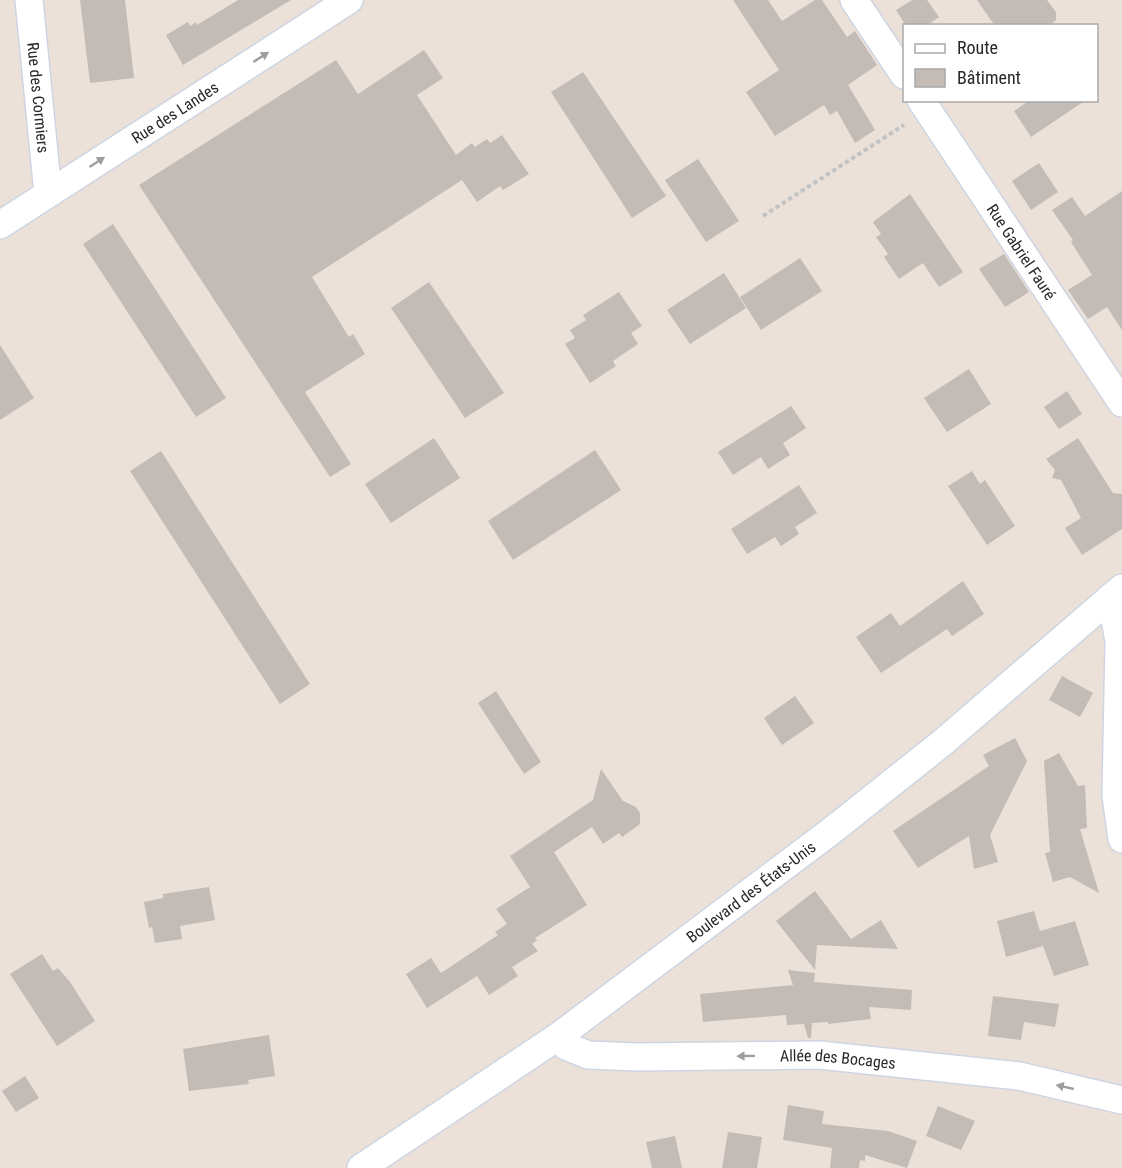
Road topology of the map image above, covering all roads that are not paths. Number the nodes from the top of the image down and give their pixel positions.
1 (29, 0) edge
2 (349, 0) edge
3 (854, 0) edge
4 (903, 74) edge
5 (924, 105) edge
6 (48, 194) junction
7 (0, 225) edge
8 (1122, 403) edge
9 (1117, 592) edge
10 (1122, 839) edge
11 (559, 1036) junction
12 (1122, 1100) edge
13 (361, 1168) edge

1 - 6 street, Rue des Cormiers
6 -> 2 street, Rue des Landes
3 - 4 street
5 - 8 street, Rue Gabriel Fauré
6 - 7 street, Rue des Landes
9 - 10 street
9 - 11 street, Boulevard des États-Unis
12 -> 11 street, Allée des Bocages
11 - 13 street, Boulevard des États-Unis

